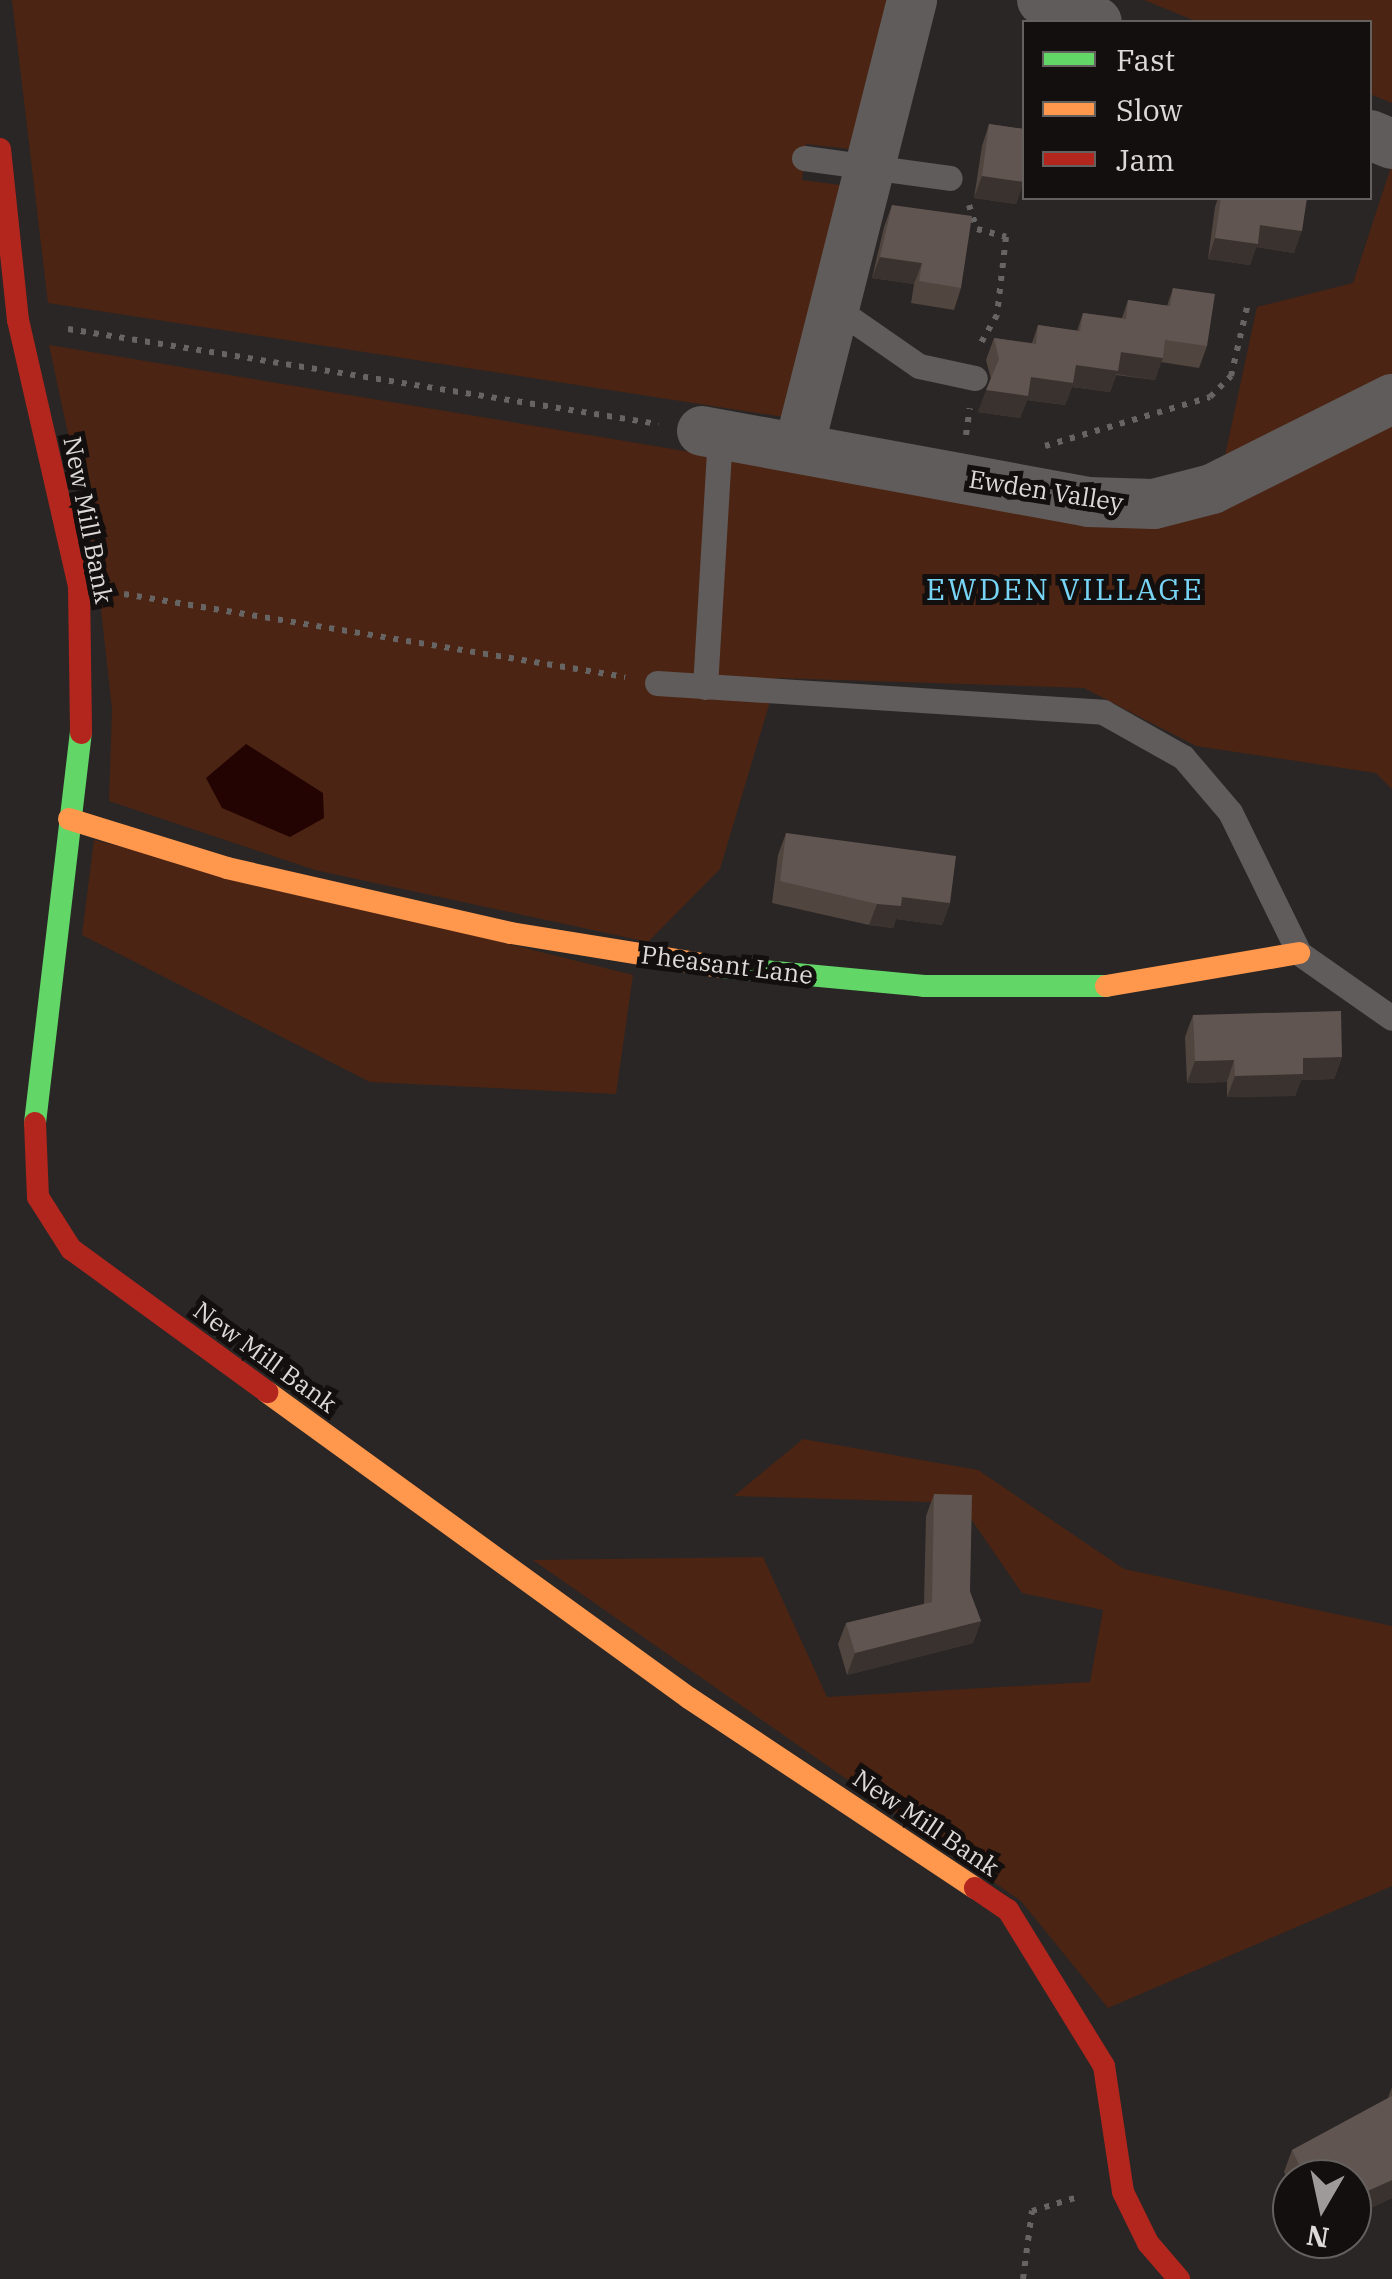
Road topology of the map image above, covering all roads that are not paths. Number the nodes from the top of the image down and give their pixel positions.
1 (912, 0) edge
2 (1042, 0) edge
3 (1092, 20) edge
4 (0, 149) edge
5 (804, 158) dead end
6 (870, 165) junction
7 (950, 178) road end
8 (834, 307) junction
9 (975, 378) road end
10 (1392, 399) edge
11 (711, 432) joint
12 (799, 447) junction
13 (657, 682) road end
14 (706, 687) junction
15 (70, 819) junction
16 (1299, 953) junction
17 (1392, 1018) edge
18 (16, 1147) edge
19 (1180, 2279) edge

1 - 6 street
2 - 3 street
4 - 15 street, New Mill Bank
5 - 6 lane
6 - 7 lane
6 - 8 street
8 - 9 lane
8 - 12 street
10 - 12 street, Ewden Valley
11 - 12 street, Ewden Valley
11 - 14 lane
13 - 14 lane
14 - 16 lane
15 - 16 street, Pheasant Lane
15 - 18 street, New Mill Bank
16 - 17 lane
18 - 19 street, New Mill Bank

